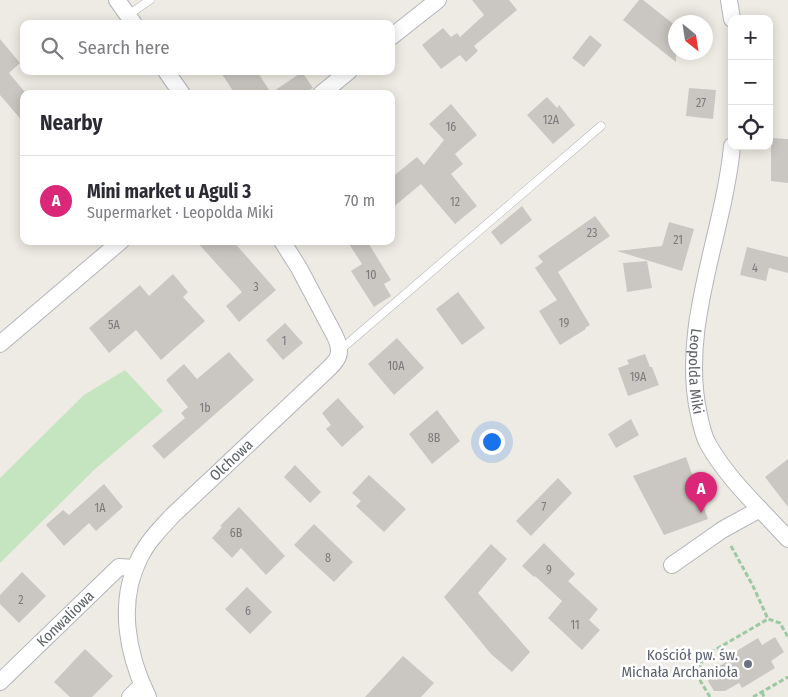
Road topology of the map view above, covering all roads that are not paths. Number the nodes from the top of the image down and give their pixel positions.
1 (117, 0) edge
2 (150, 0) edge
3 (438, 0) edge
4 (729, 0) edge
5 (731, 15) edge
6 (131, 19) edge
7 (395, 35) edge
8 (169, 75) edge
9 (344, 75) edge
10 (179, 90) edge
11 (326, 90) edge
12 (601, 126) dead end
13 (731, 150) edge
14 (116, 245) edge
15 (285, 245) edge
16 (0, 344) edge
17 (339, 351) junction
18 (760, 509) junction
19 (788, 539) edge
20 (672, 565) dead end
21 (135, 568) junction
22 (0, 682) edge
23 (145, 691) edge
24 (130, 697) edge

1 - 6 street
2 - 6 lane
3 - 7 street
4 - 5 street
8 - 10 street
9 - 11 street
12 - 17 lane
13 - 18 street, Leopolda Miki
14 - 16 street
15 - 17 street
17 - 21 street, Olchowa
18 - 19 street, Leopolda Miki
18 - 20 street
21 - 22 street, Konwaliowa
21 - 23 street, Olchowa
23 - 24 street

